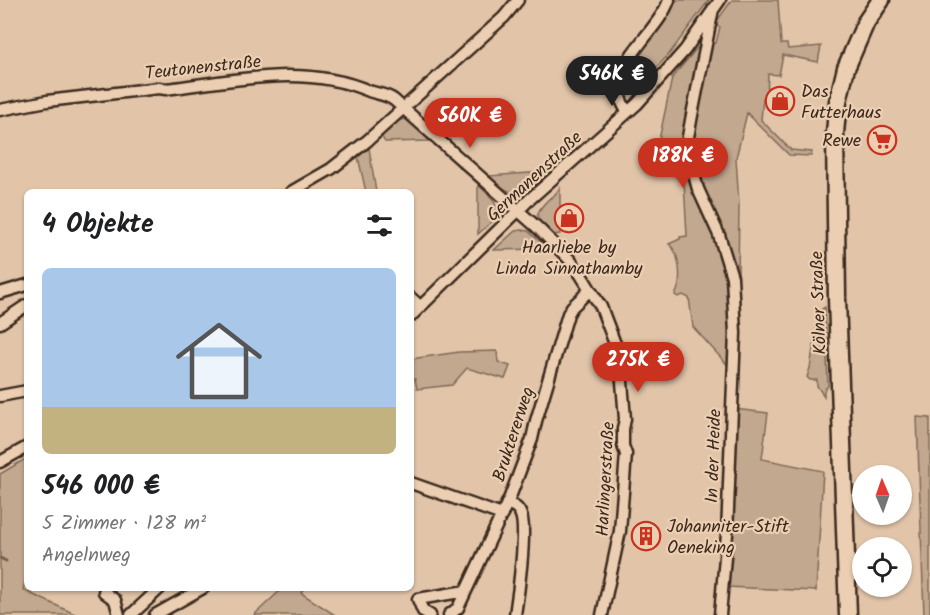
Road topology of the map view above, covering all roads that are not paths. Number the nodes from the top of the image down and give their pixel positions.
1 (518, 0) edge
2 (669, 0) edge
3 (881, 0) edge
4 (717, 5) edge
5 (402, 107) junction
6 (0, 110) edge
7 (628, 112) junction
8 (296, 189) edge
9 (518, 211) junction
10 (24, 286) edge
11 (590, 290) junction
12 (0, 293) edge
13 (414, 301) edge
14 (420, 306) junction
15 (24, 307) edge
16 (414, 313) edge
17 (0, 323) edge
18 (24, 392) edge
19 (0, 396) edge
20 (24, 449) edge
21 (0, 462) edge
22 (414, 484) edge
23 (507, 503) junction
24 (502, 515) junction
25 (104, 591) edge
26 (157, 591) edge
27 (159, 591) edge
28 (198, 591) edge
29 (466, 591) junction
30 (119, 615) edge
31 (132, 615) edge
32 (155, 615) edge
33 (430, 615) edge
34 (449, 615) edge
35 (516, 615) edge
36 (602, 615) edge
37 (720, 615) edge
38 (848, 615) edge

1 - 5 street
2 - 7 street
3 - 38 main road, Kölner Straße
4 - 7 street, Germanenstraße
4 - 37 street, In der Heide
5 - 6 street, Teutonenstraße
5 - 8 street
5 - 9 street, Harlingerstraße
7 - 9 street, Germanenstraße
9 - 11 street, Harlingerstraße
9 - 14 street, Germanenstraße
10 - 12 street
11 - 23 street, Bruktererweg
11 - 36 street, Harlingerstraße
13 - 14 street
14 - 16 street, Germanenstraße
15 - 17 street
18 - 19 street
20 - 21 street
22 - 24 street
23 - 24 street, Bruktererweg
23 - 35 street
24 - 29 street, Bruktererweg
25 - 30 street
26 - 31 street
27 - 32 street
28 - 32 street
29 - 33 street
29 - 34 street, Bruktererweg

